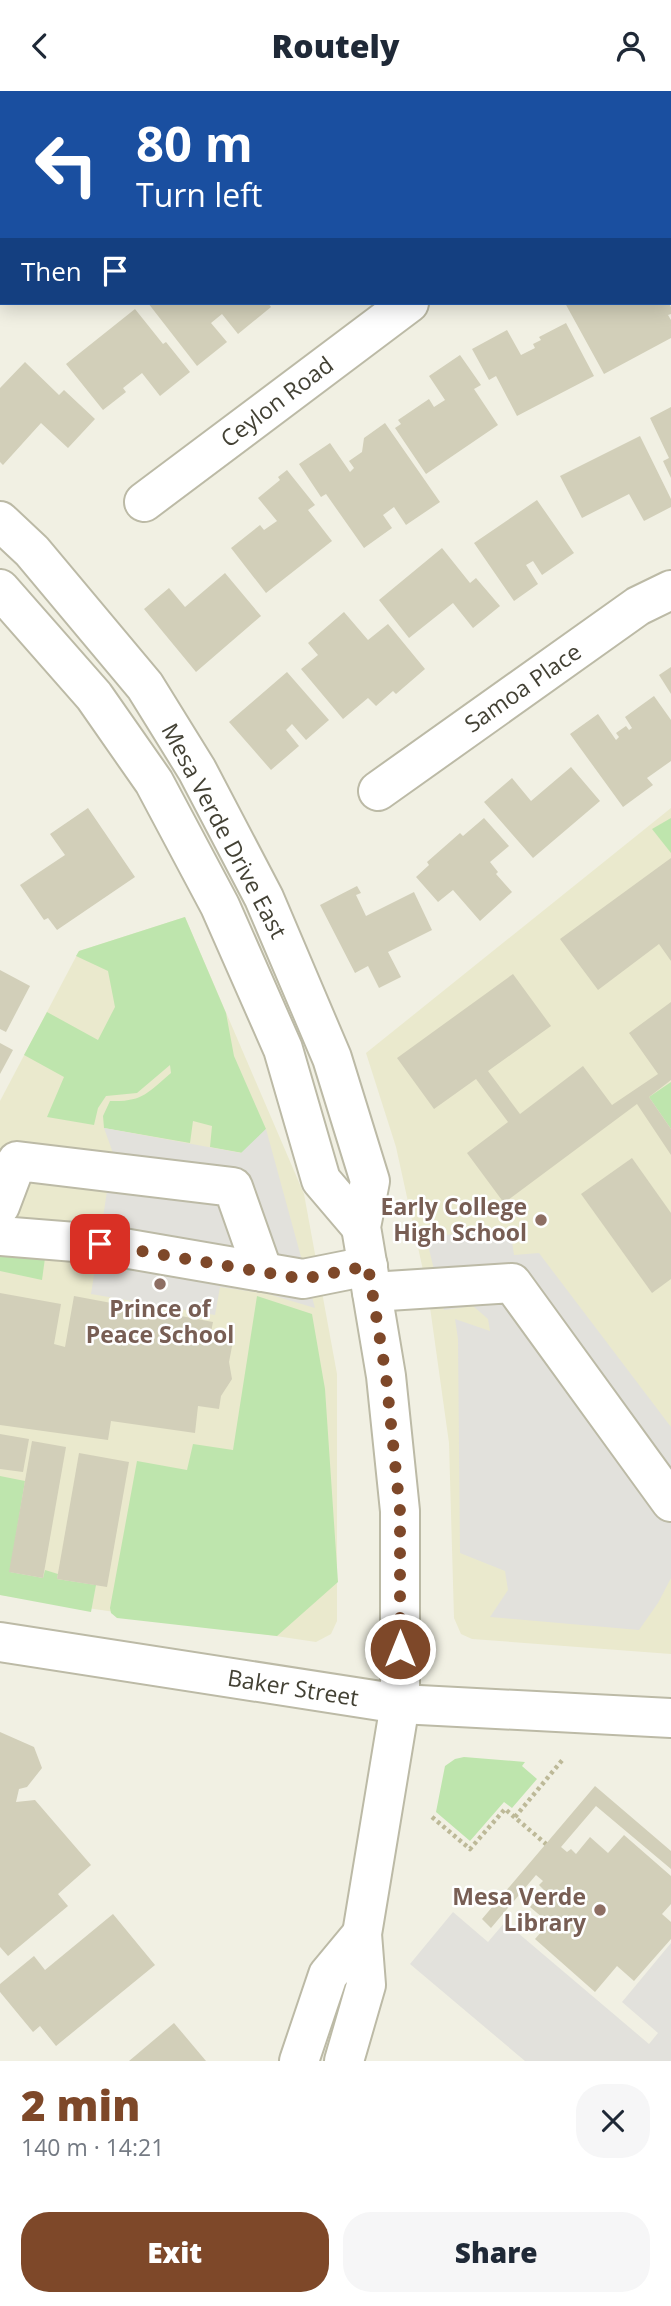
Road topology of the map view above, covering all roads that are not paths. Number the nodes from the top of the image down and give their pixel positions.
1 (406, 305) edge
2 (144, 502) dead end
3 (0, 521) edge
4 (0, 589) edge
5 (671, 590) edge
6 (378, 791) dead end
7 (0, 1206) edge
8 (361, 1227) junction
9 (0, 1236) edge
10 (263, 1272) junction
11 (370, 1279) junction
12 (671, 1502) edge
13 (0, 1642) edge
14 (400, 1704) junction
15 (671, 1718) edge
16 (362, 1934) junction
17 (299, 2061) edge
18 (344, 2061) edge

1 - 2 street, Ceylon Road
3 - 8 street, Mesa Verde Drive East
4 - 8 street, Mesa Verde Drive East
5 - 6 street, Samoa Place
7 - 10 street
8 - 11 street, Mesa Verde Drive East
9 - 10 street
10 - 11 street
11 - 12 street
11 - 14 street, Mesa Verde Drive East
13 - 14 street, Baker Street
14 - 15 street, Baker Street
14 - 16 street, Mesa Verde Drive East
16 - 17 street
16 - 18 street, Mesa Verde Drive East

